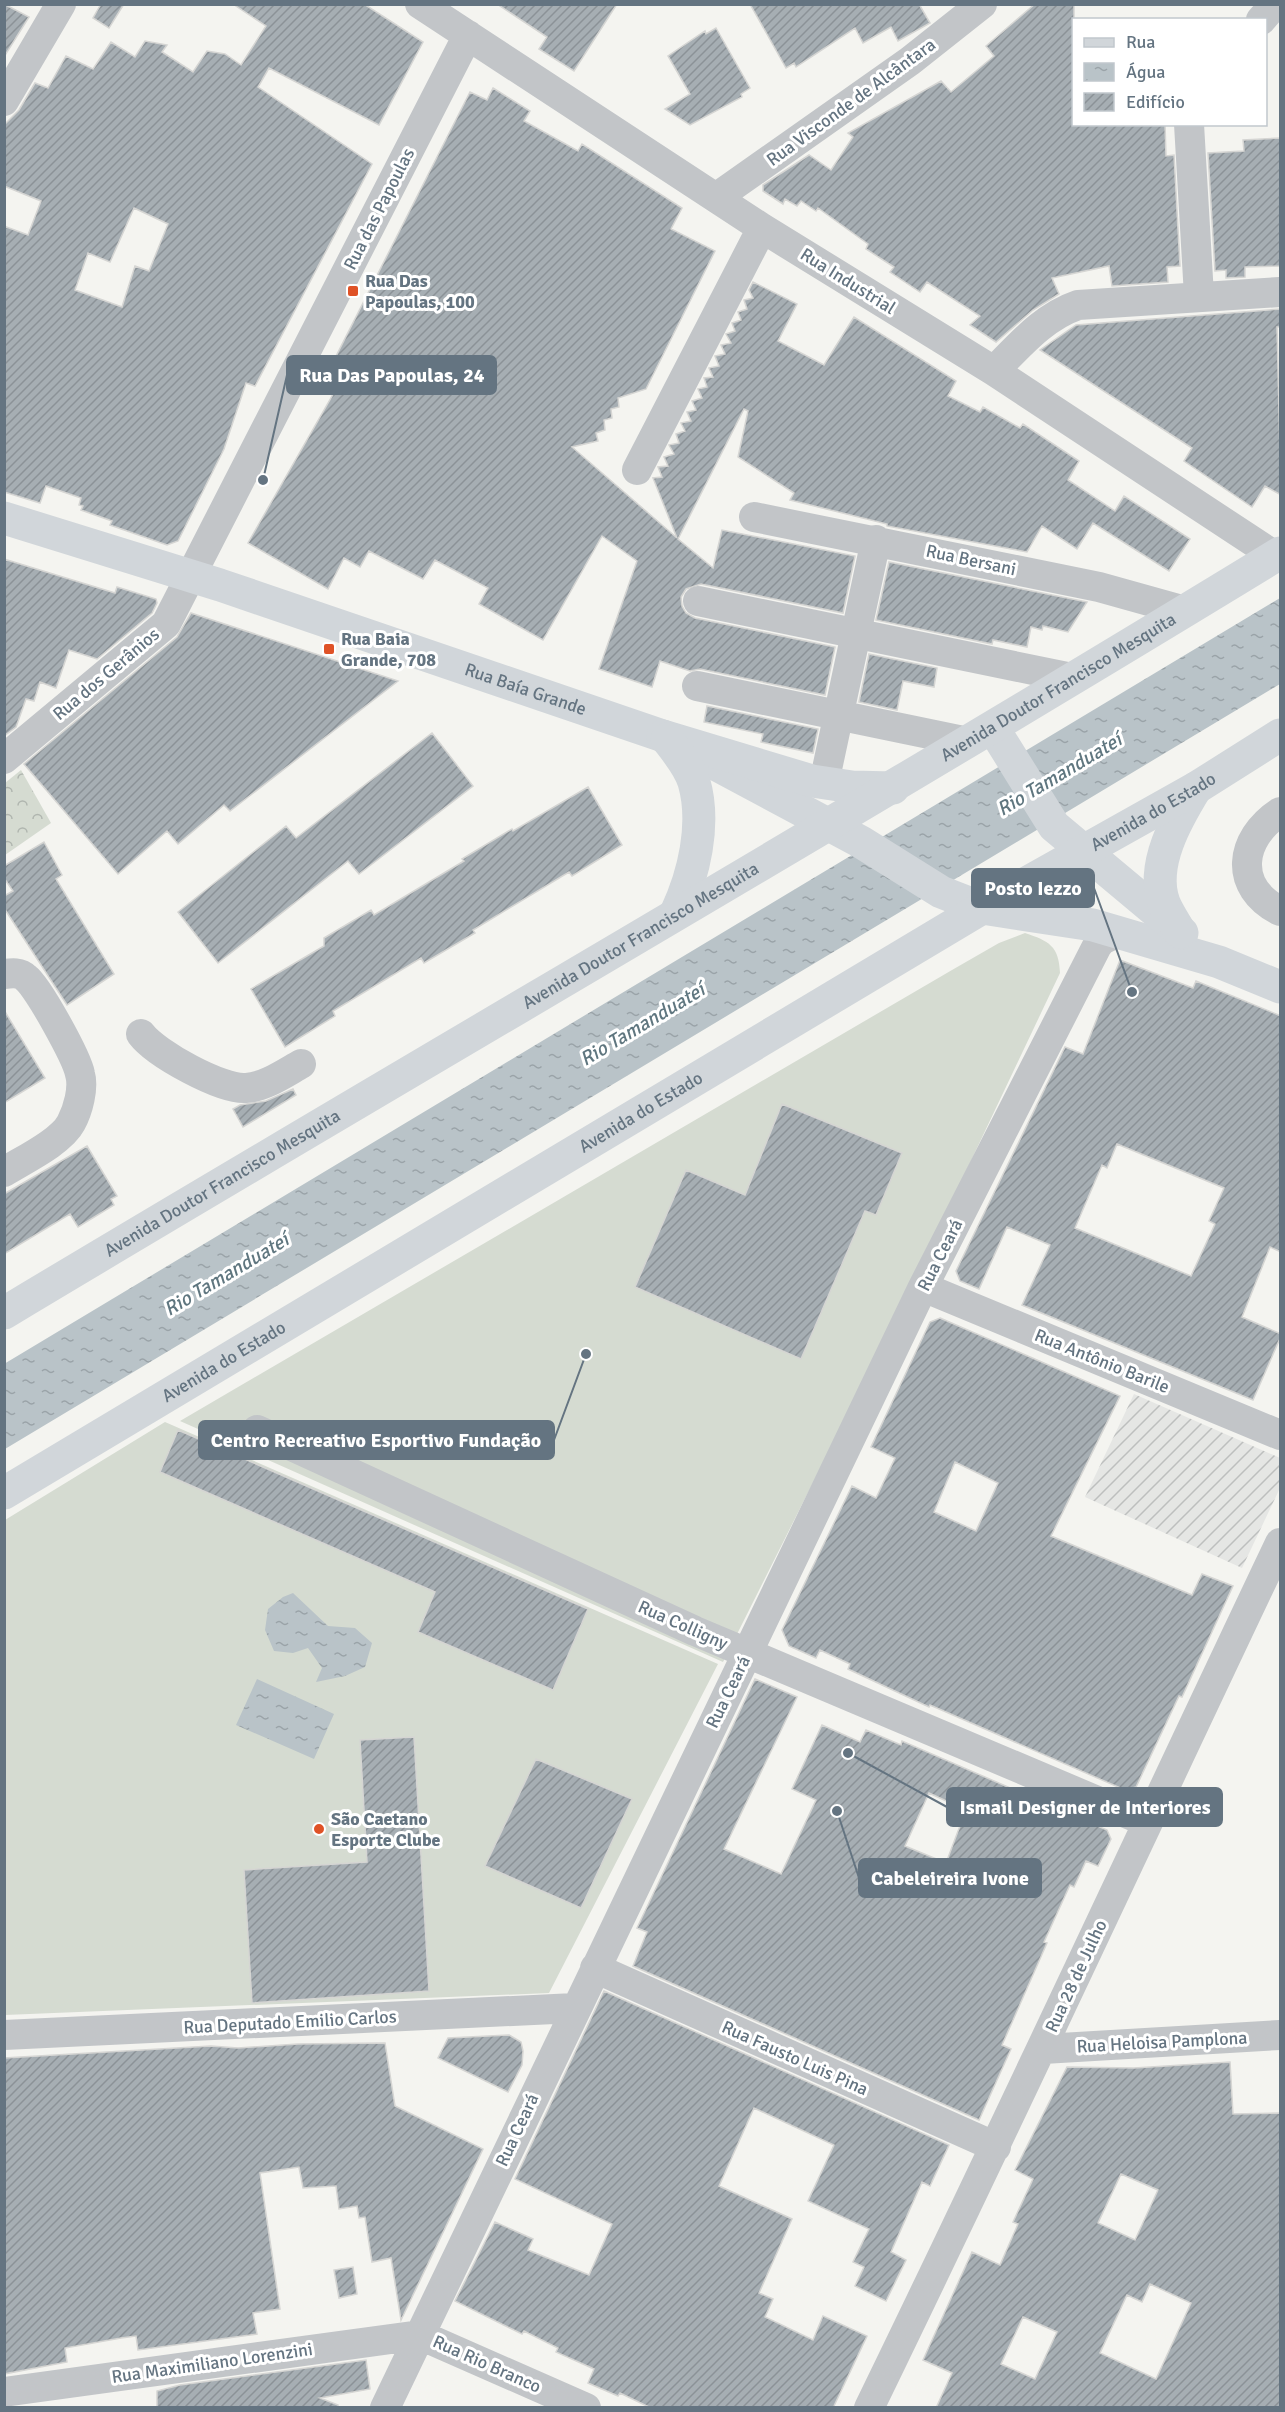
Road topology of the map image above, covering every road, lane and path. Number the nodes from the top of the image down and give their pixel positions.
1 (61, 4) edge
2 (420, 4) edge
3 (982, 4) edge
4 (1275, 4) edge
5 (1263, 18) edge
6 (468, 35) junction
7 (4, 101) edge
8 (1189, 126) edge
9 (717, 197) junction
10 (762, 228) junction
11 (1281, 291) edge
12 (1199, 296) junction
13 (994, 371) junction
14 (637, 470) dead end
15 (754, 517) dead end
16 (4, 518) edge
17 (876, 540) junction
18 (1278, 555) edge
19 (191, 576) junction
20 (698, 601) dead end
21 (1185, 611) junction
22 (856, 634) junction
23 (1072, 678) junction
24 (697, 686) dead end
25 (839, 714) junction
26 (980, 735) junction
27 (1281, 735) edge
28 (665, 737) junction
29 (4, 759) edge
30 (824, 783) junction
31 (893, 788) junction
32 (1196, 788) junction
33 (1281, 812) edge
34 (829, 825) junction
35 (1084, 852) junction
36 (982, 908) junction
37 (1281, 911) edge
38 (676, 913) junction
39 (1051, 916) junction
40 (1119, 932) junction
41 (1180, 932) junction
42 (1219, 962) junction
43 (4, 974) edge
44 (1080, 981) junction
45 (1281, 987) edge
46 (141, 1034) dead end
47 (301, 1064) dead end
48 (4, 1172) edge
49 (923, 1287) junction
50 (4, 1313) edge
51 (257, 1430) dead end
52 (1281, 1435) edge
53 (4, 1493) edge
54 (1281, 1543) edge
55 (747, 1653) junction
56 (1147, 1822) junction
57 (595, 1968) junction
58 (575, 2008) junction
59 (4, 2035) edge
60 (1281, 2035) edge
61 (1048, 2037) junction
62 (996, 2147) junction
63 (420, 2335) junction
64 (4, 2392) edge
65 (385, 2408) edge
66 (586, 2408) edge
67 (869, 2408) edge

1 - 7 street
2 - 6 street, Rua Industrial
3 - 9 street, Rua Visconde de Alcântara
4 - 5 street
6 - 9 street, Rua Industrial
6 - 19 street, Rua das Papoulas
8 - 12 street
9 - 10 street, Rua Industrial
10 - 13 street, Rua Industrial
10 - 14 street
11 - 12 street
12 - 13 street
13 - 18 street, Rua Industrial
15 - 17 street, Rua Bersani
16 - 19 main road, Rua Baía Grande
17 - 21 street, Rua Bersani
17 - 22 street
18 - 21 main road, Avenida Doutor Francisco Mesquita
19 - 28 main road, Rua Baía Grande
19 - 29 street, Rua dos Gerânios
20 - 22 street
21 - 23 main road, Avenida Doutor Francisco Mesquita
22 - 23 street
22 - 25 street
23 - 26 main road, Avenida Doutor Francisco Mesquita
24 - 25 street
25 - 26 street
25 - 30 street
26 - 31 main road, Avenida Doutor Francisco Mesquita
26 - 35 main road
27 - 32 main road, Avenida do Estado
28 - 30 main road
28 - 34 main road, Rua Baía Grande
28 - 38 main road
30 - 31 main road
31 - 34 main road, Avenida Doutor Francisco Mesquita
32 - 35 main road, Avenida do Estado
32 - 41 main road
33 - 37 street
34 - 36 main road, Rua Baía Grande
34 - 38 main road, Avenida Doutor Francisco Mesquita
35 - 36 main road, Avenida do Estado
35 - 41 main road
36 - 39 main road, Rua Baía Grande
36 - 53 main road, Avenida do Estado
38 - 50 main road, Avenida Doutor Francisco Mesquita
39 - 40 main road, Rua Baía Grande
39 - 44 street
40 - 42 main road, Rua Baía Grande
40 - 44 street, Rua Ceará
41 - 42 main road
42 - 45 main road
43 - 48 street
44 - 49 street, Rua Ceará
46 - 47 street
49 - 52 street, Rua Antônio Barile
49 - 55 street, Rua Ceará
51 - 55 street, Rua Colligny
54 - 56 street, Rua 28 de Julho
55 - 56 street, Rua Colligny
55 - 57 street, Rua Ceará
56 - 61 street, Rua 28 de Julho
57 - 58 street, Rua Ceará
57 - 62 street, Rua Fausto Luis Pina
58 - 59 street, Rua Deputado Emilio Carlos
58 - 63 street, Rua Ceará
60 - 61 street, Rua Heloisa Pamplona
61 - 62 street, Rua 28 de Julho
62 - 67 street, Rua 28 de Julho
63 - 64 street, Rua Maximiliano Lorenzini
63 - 65 street, Rua Ceará
63 - 66 street, Rua Rio Branco

